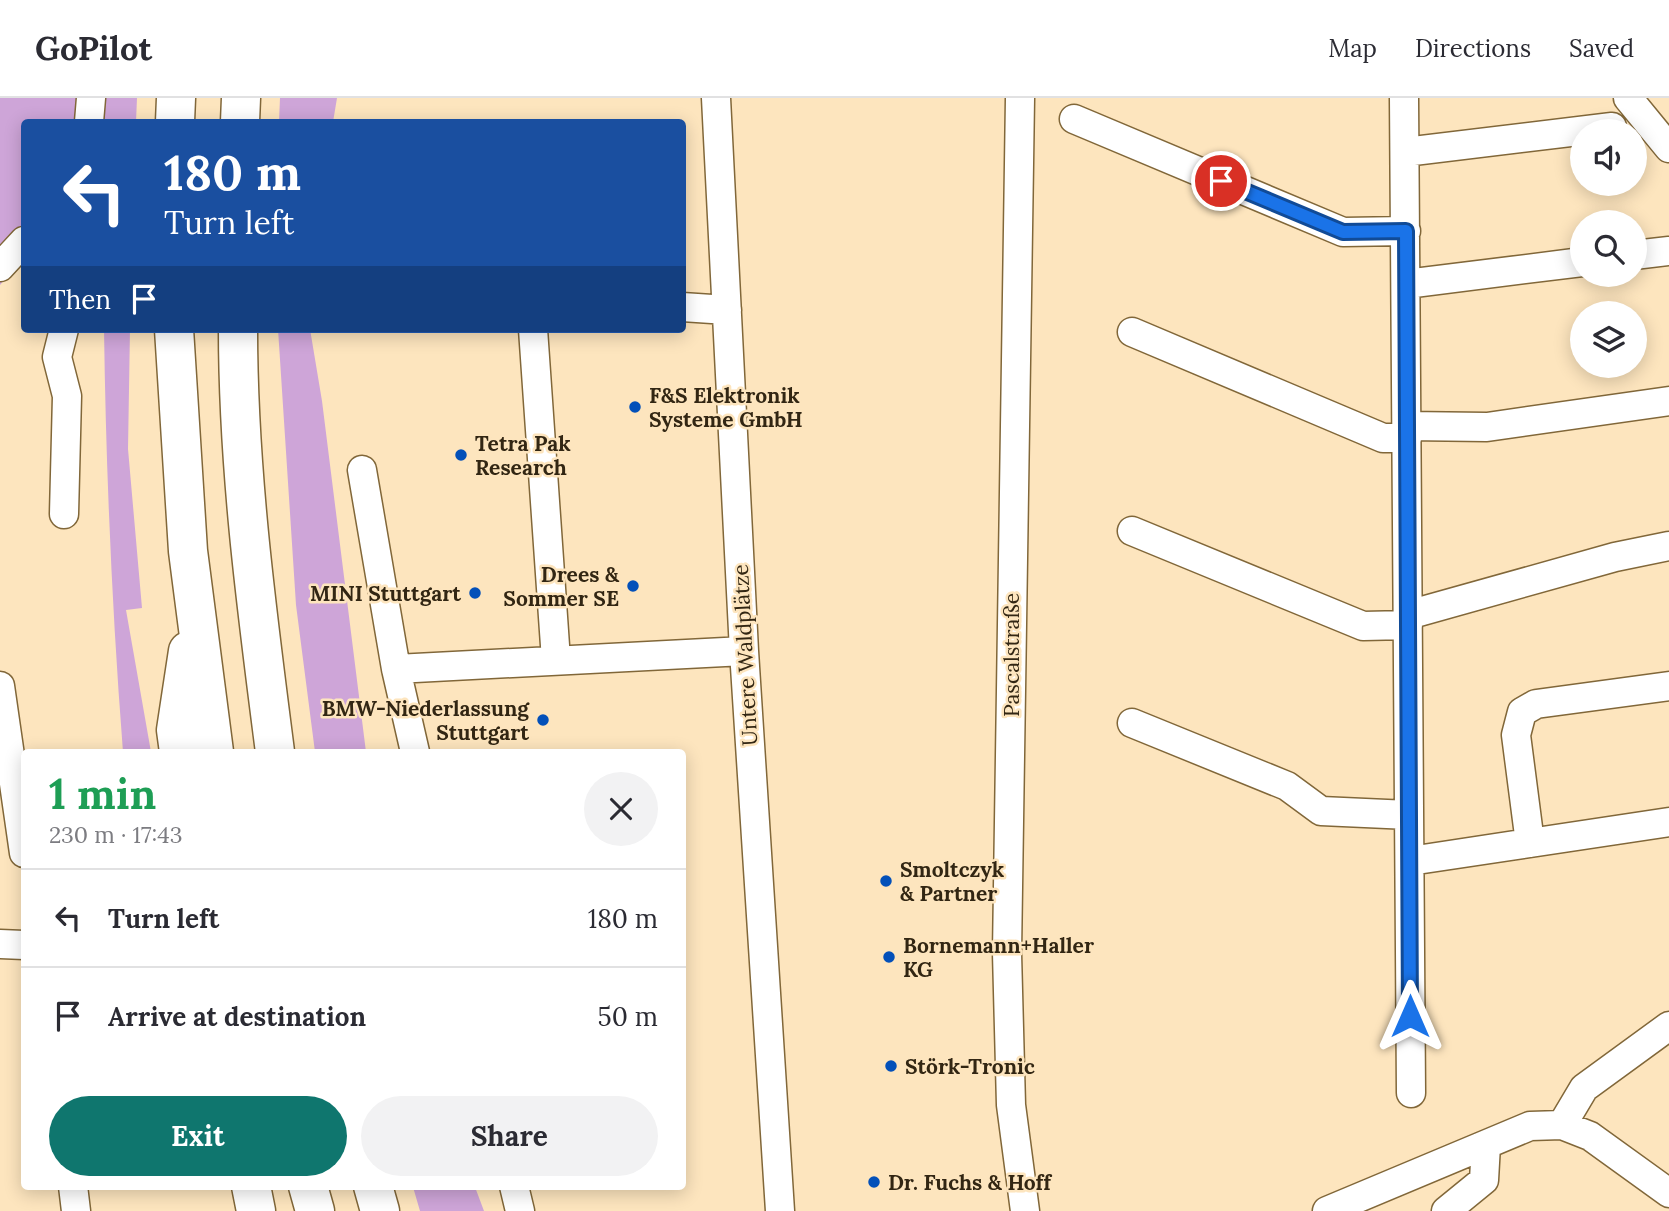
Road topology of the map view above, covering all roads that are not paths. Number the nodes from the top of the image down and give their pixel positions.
1 (91, 98) edge
2 (176, 98) edge
3 (241, 98) edge
4 (716, 98) edge
5 (1020, 98) edge
6 (1404, 98) edge
7 (1628, 98) edge
8 (89, 119) edge
9 (176, 119) edge
10 (240, 119) edge
11 (1074, 119) dead end
12 (1570, 132) edge
13 (1669, 148) edge
14 (1405, 152) junction
15 (1406, 231) junction
16 (21, 244) edge
17 (1669, 251) edge
18 (1647, 254) edge
19 (1570, 264) edge
20 (0, 267) edge
21 (1406, 284) junction
22 (686, 306) edge
23 (727, 310) junction
24 (1132, 332) dead end
25 (63, 333) edge
26 (174, 333) edge
27 (238, 333) edge
28 (533, 333) edge
29 (1669, 401) edge
30 (1407, 432) junction
31 (362, 470) dead end
32 (64, 514) dead end
33 (1132, 531) dead end
34 (1669, 546) edge
35 (194, 611) junction
36 (1408, 620) junction
37 (744, 652) junction
38 (556, 660) junction
39 (396, 669) junction
40 (0, 686) edge
41 (1669, 686) edge
42 (1132, 723) dead end
43 (179, 749) edge
44 (214, 749) edge
45 (275, 749) edge
46 (414, 749) edge
47 (1409, 815) junction
48 (1669, 822) edge
49 (21, 832) edge
50 (1530, 843) junction
51 (1409, 861) junction
52 (0, 944) edge
53 (21, 945) edge
54 (1669, 1026) edge
55 (1411, 1093) dead end
56 (1562, 1125) junction
57 (1486, 1146) junction
58 (73, 1190) edge
59 (252, 1190) edge
60 (309, 1190) edge
61 (374, 1190) edge
62 (515, 1190) edge
63 (1669, 1193) edge
64 (76, 1211) edge
65 (256, 1211) edge
66 (315, 1211) edge
67 (380, 1211) edge
68 (520, 1211) edge
69 (780, 1211) edge
70 (1025, 1211) edge
71 (1327, 1211) edge
72 (1446, 1211) edge

1 - 8 street
2 - 9 highway
3 - 10 highway
4 - 23 street, Untere Waldplätze
5 - 70 street, Pascalstraße
6 - 14 street
7 - 13 street
11 - 15 street
12 - 14 street
14 - 15 street
15 - 21 street
16 - 20 street
17 - 18 street
19 - 21 street
21 - 30 street
22 - 23 street
23 - 37 street, Untere Waldplätze
24 - 30 street
25 - 32 street
26 - 35 highway
27 - 45 highway
28 - 38 street
29 - 30 street
30 - 36 street
31 - 39 street
33 - 36 street
34 - 36 street
35 - 43 highway
35 - 44 highway
36 - 47 street
37 - 38 street
37 - 69 street, Untere Waldplätze
38 - 39 street
39 - 46 street
40 - 49 street
41 - 50 street
42 - 47 street
47 - 51 street
48 - 50 street
50 - 51 street
51 - 55 street
52 - 53 street
54 - 56 street
56 - 57 street
56 - 63 street
57 - 71 street
57 - 72 street
58 - 64 street
59 - 65 highway
60 - 66 highway
61 - 67 highway
62 - 68 street

